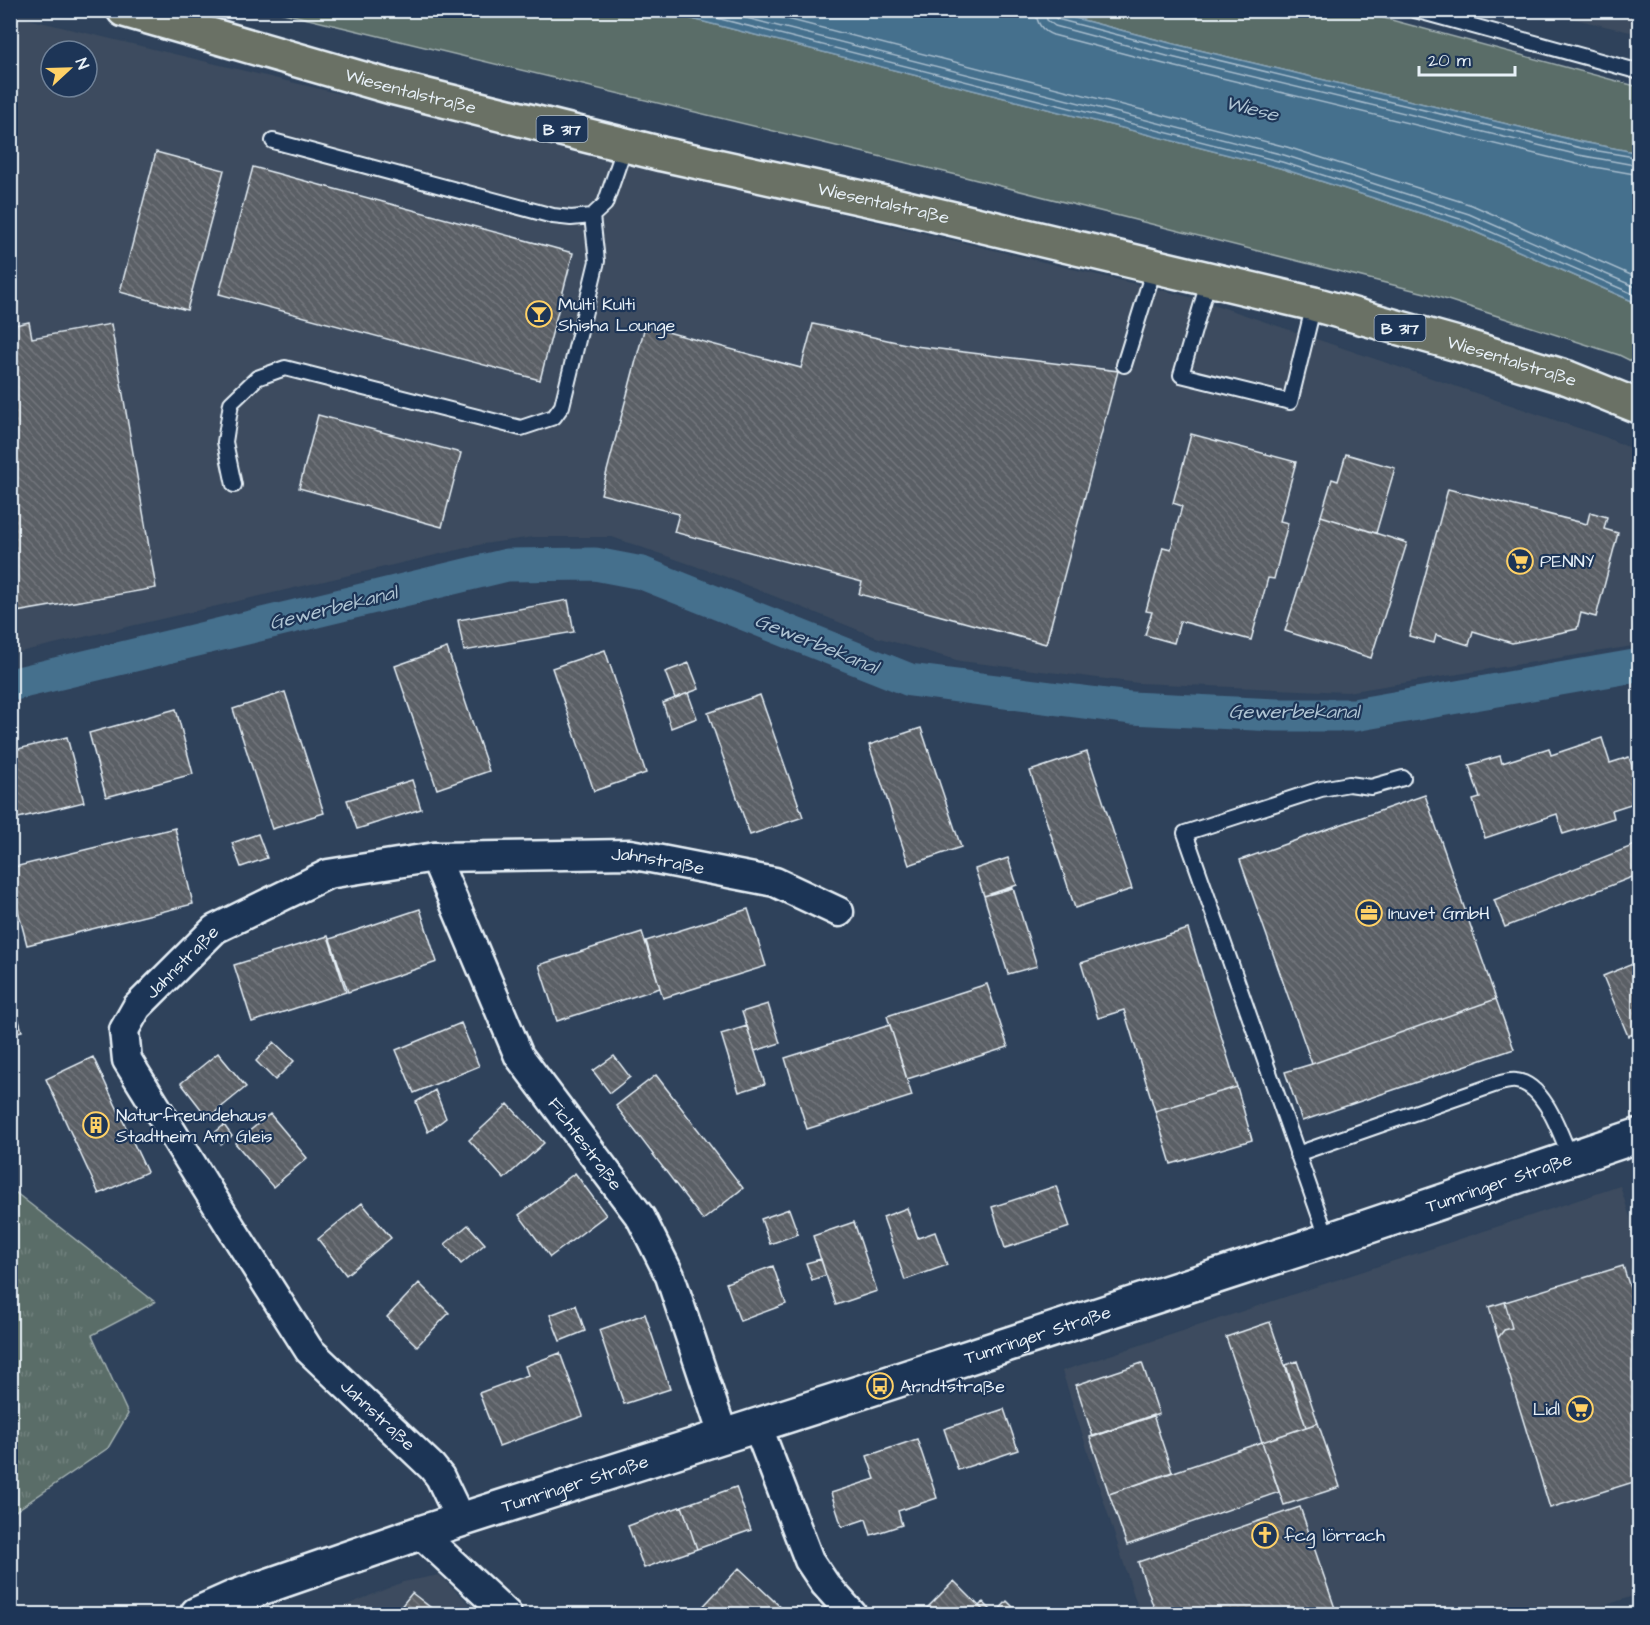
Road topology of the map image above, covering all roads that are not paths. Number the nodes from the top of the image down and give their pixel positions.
1 (124, 10) edge
2 (1415, 10) edge
3 (1640, 72) edge
4 (273, 141) dead end
5 (626, 145) junction
6 (592, 216) junction
7 (1155, 265) junction
8 (1209, 278) junction
9 (1314, 304) junction
10 (1124, 365) dead end
11 (1640, 407) edge
12 (234, 485) dead end
13 (1403, 778) dead end
14 (435, 857) junction
15 (839, 912) dead end
16 (1640, 1135) edge
17 (1298, 1154) junction
18 (1570, 1158) junction
19 (1328, 1240) junction
20 (757, 1425) junction
21 (723, 1435) junction
22 (461, 1521) junction
23 (420, 1533) junction
24 (197, 1614) edge
25 (507, 1614) edge
26 (852, 1614) edge

1 - 5 main road, Wiesentalstraße / B 317
2 - 3 lane
4 - 6 lane
5 - 6 lane
5 - 7 main road, Wiesentalstraße / B 317
6 - 12 lane
7 - 8 main road, Wiesentalstraße / B 317
7 - 10 lane
8 - 9 main road, Wiesentalstraße / B 317
8 - 9 lane
9 - 11 main road, Wiesentalstraße / B 317
13 - 17 lane
14 - 15 street, Jahnstraße
14 - 21 street, Fichtestraße
14 - 22 street, Jahnstraße
16 - 18 main road, Tumringer Straße
17 - 18 lane
17 - 19 lane
18 - 19 main road, Tumringer Straße
19 - 20 main road, Tumringer Straße
20 - 21 main road, Tumringer Straße
20 - 26 street
21 - 22 main road, Tumringer Straße
22 - 23 main road, Tumringer Straße
23 - 24 main road, Tumringer Straße
23 - 25 street

